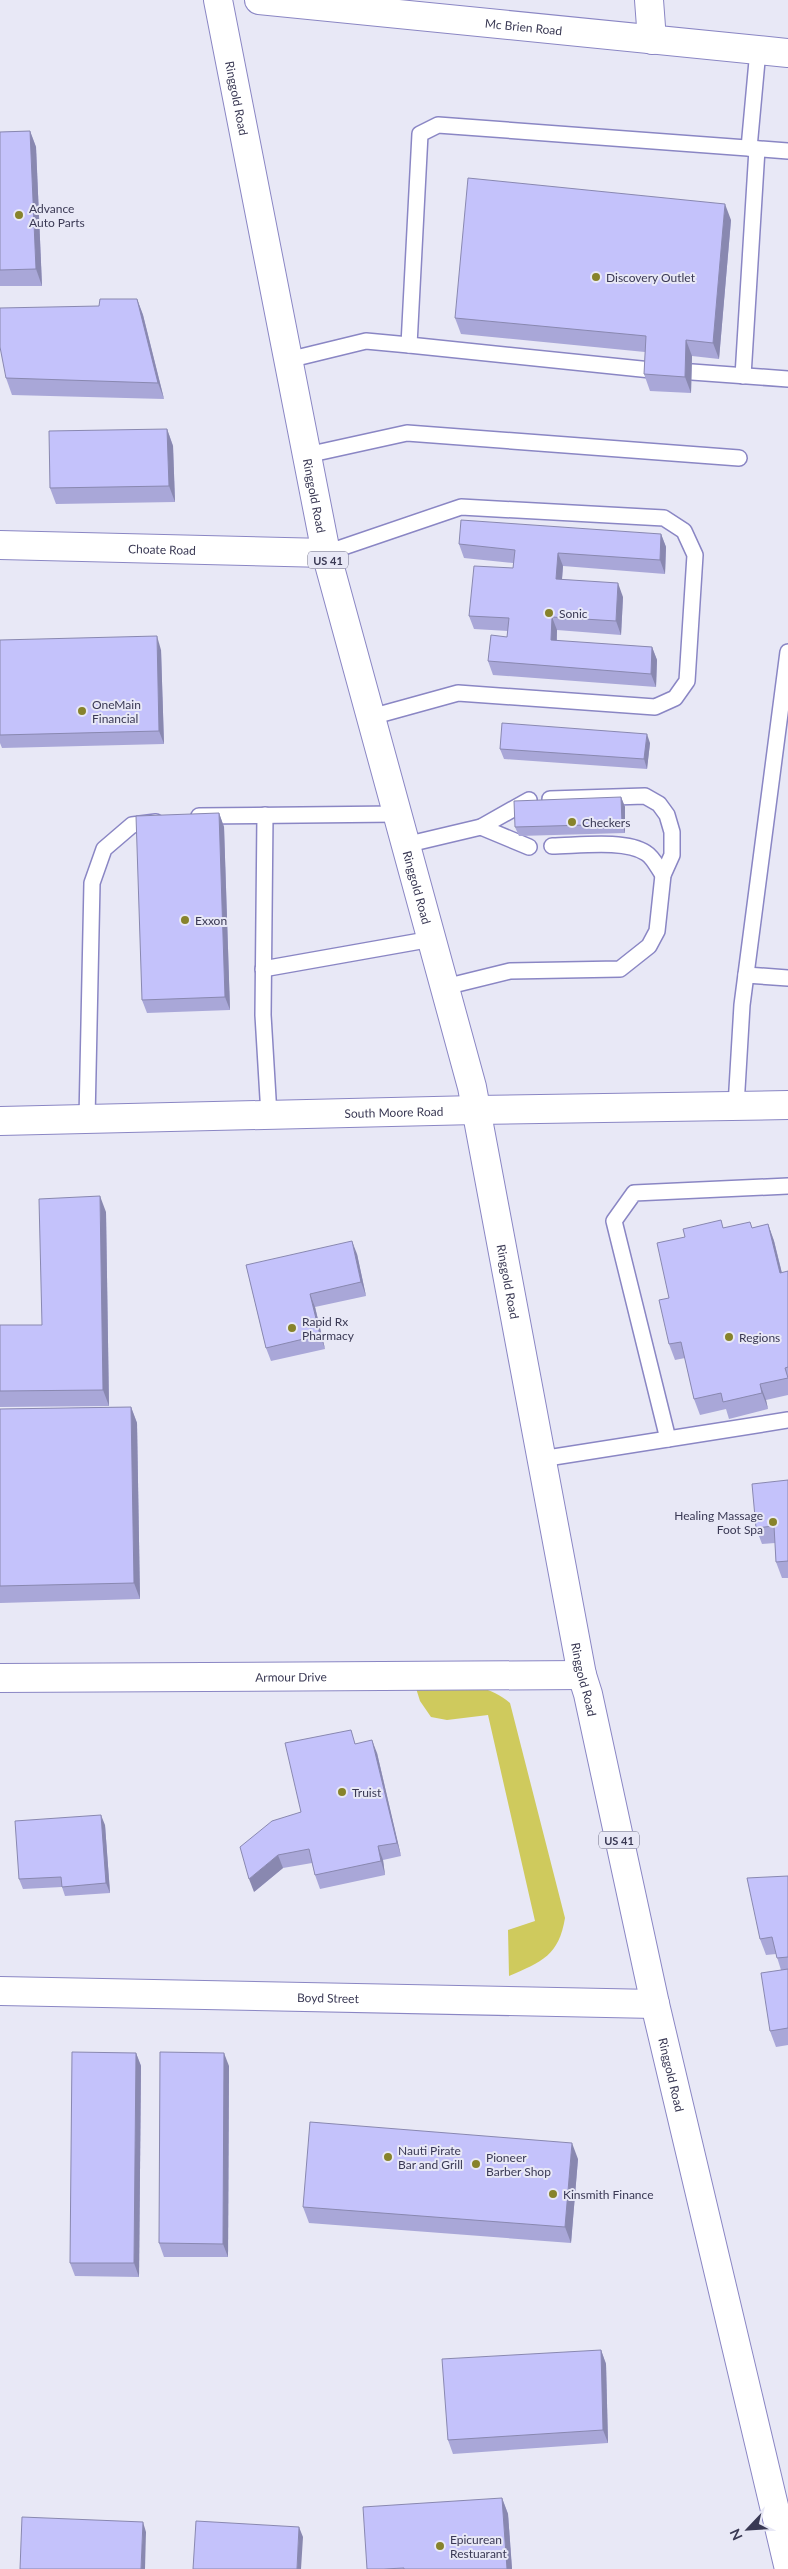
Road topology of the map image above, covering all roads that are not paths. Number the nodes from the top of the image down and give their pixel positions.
1 (218, 0) edge
2 (259, 0) edge
3 (649, 0) edge
4 (652, 40) junction
5 (758, 50) junction
6 (788, 53) edge
7 (753, 148) junction
8 (788, 151) edge
9 (409, 345) junction
10 (288, 360) junction
11 (651, 370) edge
12 (692, 372) edge
13 (743, 376) junction
14 (788, 379) edge
15 (307, 455) junction
16 (740, 458) dead end
17 (0, 545) edge
18 (326, 553) junction
19 (788, 652) edge
20 (371, 717) junction
21 (550, 799) edge
22 (529, 800) edge
23 (397, 814) junction
24 (265, 815) junction
25 (185, 818) edge
26 (168, 820) edge
27 (481, 827) junction
28 (406, 845) junction
29 (552, 846) dead end
30 (529, 847) dead end
31 (663, 875) junction
32 (432, 939) junction
33 (263, 969) junction
34 (746, 975) junction
35 (788, 978) edge
36 (445, 987) junction
37 (788, 1105) edge
38 (736, 1106) junction
39 (476, 1110) junction
40 (268, 1115) junction
41 (87, 1119) junction
42 (0, 1121) edge
43 (788, 1186) edge
44 (788, 1420) edge
45 (668, 1438) junction
46 (542, 1459) junction
47 (582, 1675) junction
48 (0, 1678) edge
49 (0, 1991) edge
50 (655, 2004) junction
51 (788, 2565) edge

1 - 10 main road, Ringgold Road / US 41
2 - 4 main road, Mc Brien Road
3 - 4 main road
4 - 5 main road, Mc Brien Road
5 - 6 main road, Mc Brien Road
5 - 7 lane
7 - 8 lane
7 - 9 lane
7 - 13 lane
9 - 10 lane
9 - 11 lane
10 - 15 main road, Ringgold Road / US 41
12 - 13 lane
13 - 14 lane
15 - 16 lane
15 - 18 main road, Ringgold Road / US 41
17 - 18 main road, Choate Road
18 - 20 main road, Ringgold Road / US 41
18 - 20 lane
19 - 34 lane
20 - 23 main road, Ringgold Road / US 41
21 - 31 lane
22 - 27 lane
23 - 24 lane
23 - 28 main road, Ringgold Road / US 41
24 - 25 lane
24 - 33 lane
26 - 41 lane
27 - 28 lane
27 - 30 lane
28 - 32 main road, Ringgold Road / US 41
29 - 31 lane
31 - 36 lane
32 - 33 lane
32 - 36 main road, Ringgold Road / US 41
33 - 40 lane
34 - 35 lane
34 - 38 lane
36 - 39 main road, Ringgold Road / US 41
37 - 38 main road, South Moore Road
38 - 39 main road, South Moore Road
39 - 40 main road, South Moore Road
39 - 46 main road, Ringgold Road / US 41
40 - 41 main road, South Moore Road
41 - 42 main road, South Moore Road
43 - 45 lane
44 - 45 lane
45 - 46 lane
46 - 47 main road, Ringgold Road / US 41
47 - 48 main road, Armour Drive
47 - 50 main road, Ringgold Road / US 41
49 - 50 main road, Boyd Street
50 - 51 main road, Ringgold Road / US 41

